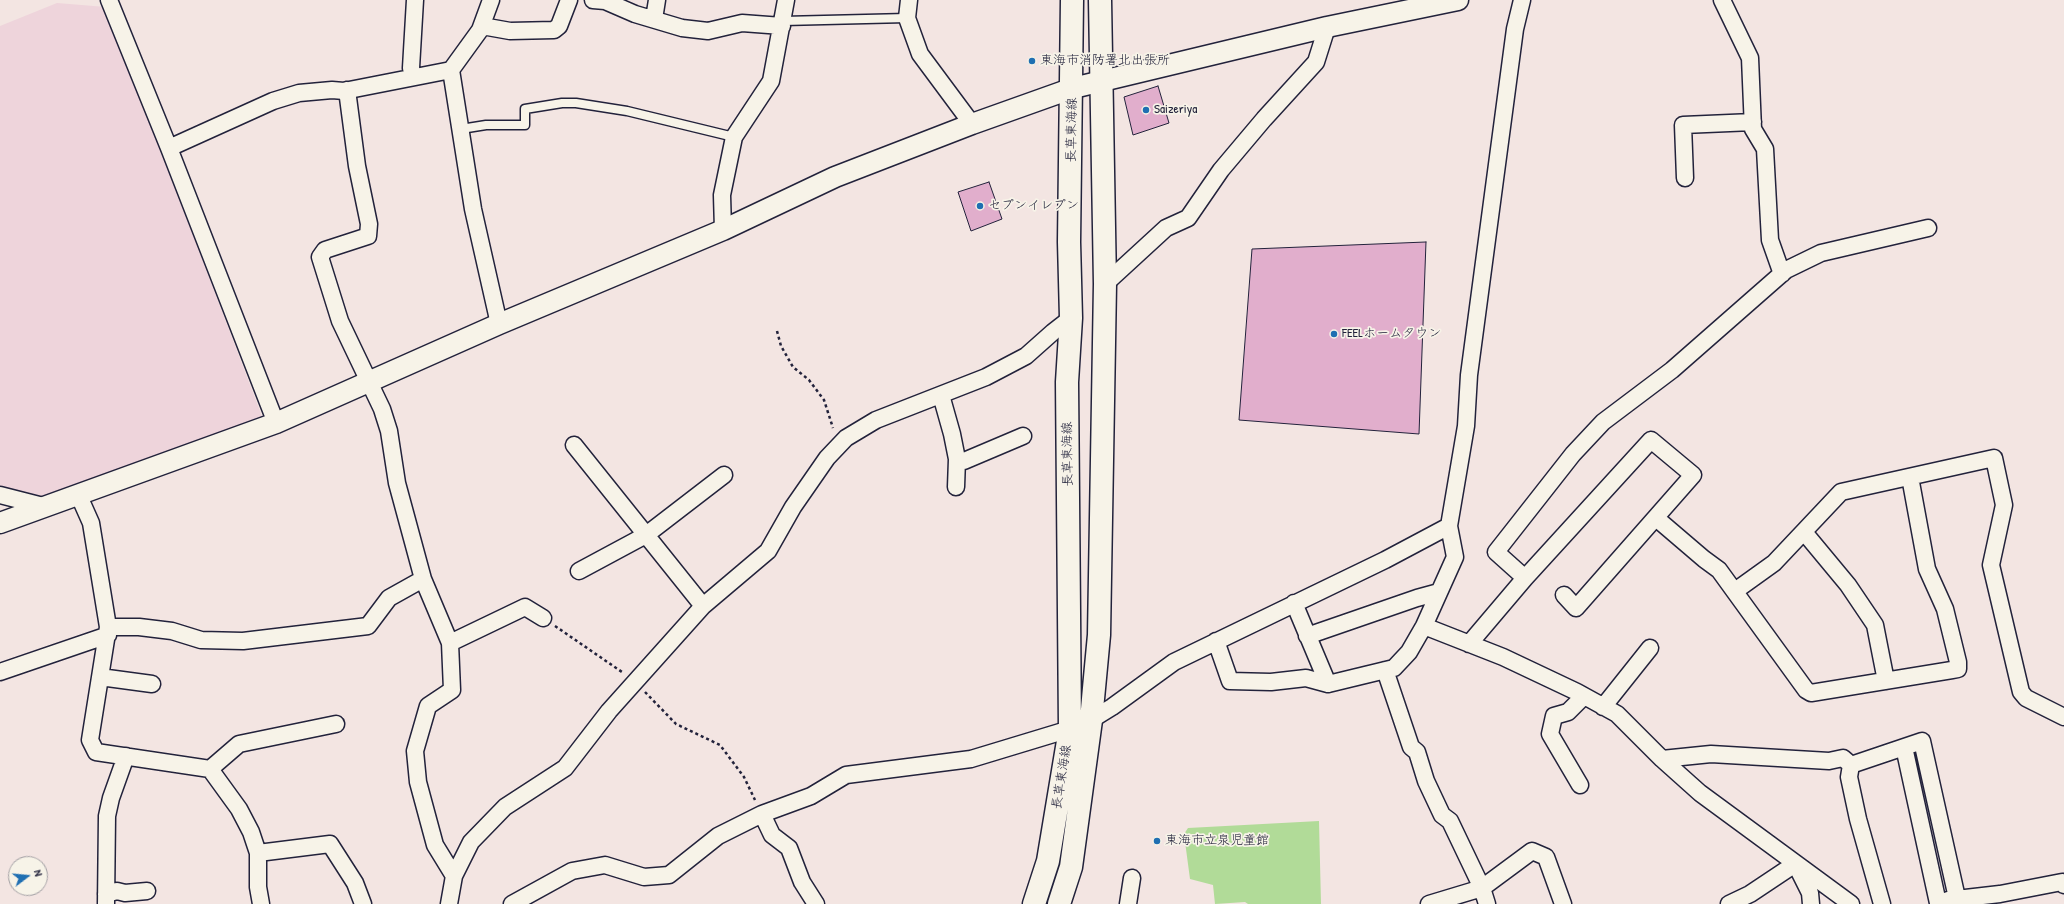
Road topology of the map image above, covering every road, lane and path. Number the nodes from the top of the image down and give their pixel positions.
1 (108, 0) edge
2 (415, 0) edge
3 (491, 0) edge
4 (569, 0) edge
5 (593, 0) edge
6 (656, 0) edge
7 (786, 0) edge
8 (909, 0) edge
9 (1072, 0) edge
10 (1100, 0) edge
11 (1458, 0) edge
12 (1522, 0) edge
13 (1722, 0) edge
14 (907, 18) junction
15 (654, 19) junction
16 (782, 24) junction
17 (482, 26) junction
18 (1327, 27) junction
19 (451, 70) junction
20 (413, 77) junction
21 (1100, 82) junction
22 (1072, 88) junction
23 (347, 90) junction
24 (1752, 122) junction
25 (972, 124) junction
26 (461, 129) junction
27 (734, 137) junction
28 (169, 148) junction
29 (1685, 178) dead end
30 (1928, 228) dead end
31 (722, 230) junction
32 (1782, 274) junction
33 (1105, 284) junction
34 (1072, 318) junction
35 (499, 324) junction
36 (777, 331) dead end
37 (368, 382) junction
38 (941, 394) junction
39 (276, 423) junction
40 (835, 435) dead end
41 (1023, 436) dead end
42 (574, 445) dead end
43 (957, 459) junction
44 (724, 475) dead end
45 (1910, 477) junction
46 (956, 487) dead end
47 (0, 495) edge
48 (79, 496) junction
49 (47, 507) junction
50 (1656, 518) junction
51 (0, 523) edge
52 (1449, 526) junction
53 (1804, 532) junction
54 (646, 535) junction
55 (579, 571) dead end
56 (1525, 578) junction
57 (423, 579) junction
58 (1735, 591) junction
59 (1439, 592) junction
60 (1564, 595) dead end
61 (1294, 604) junction
62 (703, 606) junction
63 (543, 618) joint
64 (1424, 626) junction
65 (108, 631) junction
66 (1308, 636) junction
67 (1216, 641) junction
68 (450, 643) junction
69 (1469, 644) junction
70 (1650, 648) dead end
71 (1385, 670) junction
72 (0, 672) edge
73 (100, 677) junction
74 (635, 681) junction
75 (1886, 681) junction
76 (152, 684) dead end
77 (1328, 684) junction
78 (1584, 696) junction
79 (1603, 707) junction
80 (2064, 717) edge
81 (1091, 720) junction
82 (336, 724) dead end
83 (1070, 728) junction
84 (1904, 747) junction
85 (126, 756) junction
86 (1662, 759) junction
87 (1851, 765) junction
88 (210, 768) junction
89 (1580, 785) dead end
90 (762, 814) junction
91 (258, 853) junction
92 (1795, 864) junction
93 (454, 876) junction
94 (1132, 878) dead end
95 (2064, 885) edge
96 (1482, 888) junction
97 (147, 891) dead end
98 (1957, 898) junction
99 (106, 899) edge
100 (2001, 899) edge
101 (448, 903) edge
102 (1936, 903) edge
103 (262, 904) edge
104 (363, 904) edge
105 (512, 904) edge
106 (816, 904) edge
107 (1034, 904) edge
108 (1058, 904) edge
109 (1128, 904) edge
110 (1429, 904) edge
111 (1487, 904) edge
112 (1563, 904) edge
113 (1729, 904) edge
114 (1811, 904) edge
115 (1851, 904) edge
116 (1882, 904) edge

1 - 28 street
2 - 20 street
3 - 17 street
4 - 17 street
5 - 15 street
6 - 15 street
7 - 16 street
8 - 14 street
9 - 22 main road, 長草東海線
10 - 21 main road, 長草東海線
11 - 18 street
12 - 52 street
13 - 24 street
14 - 16 lane
14 - 25 street
15 - 16 street
16 - 27 street
17 - 19 street
18 - 21 street
18 - 33 street
19 - 20 street
19 - 26 street
20 - 23 street
21 - 22 street
21 - 33 main road, 長草東海線
22 - 25 street
22 - 34 main road, 長草東海線
23 - 28 street
23 - 37 street
24 - 29 street
24 - 32 street
25 - 31 street
26 - 27 lane
26 - 35 street
27 - 31 street
28 - 39 street
30 - 32 street
31 - 35 street
32 - 56 street
33 - 81 main road, 長草東海線
34 - 38 street
34 - 83 main road, 長草東海線
35 - 37 street
36 - 40 path
37 - 39 street
37 - 57 street
38 - 43 street
38 - 62 street
39 - 48 street
41 - 43 street
42 - 54 street
43 - 46 street
44 - 54 street
45 - 53 street
45 - 75 street
45 - 80 street
47 - 49 street
48 - 49 street
48 - 65 street
49 - 51 street
50 - 56 street
50 - 58 street
50 - 60 street
52 - 59 street
52 - 61 street
53 - 58 street
53 - 75 street
54 - 55 street
54 - 62 street
56 - 69 street
57 - 65 street
57 - 68 street
58 - 75 street
59 - 64 street
59 - 66 street
61 - 66 street
61 - 67 street
62 - 74 street
63 - 68 street
63 - 74 path
64 - 69 street
64 - 71 street
65 - 72 street
65 - 73 street
66 - 77 street
67 - 77 street
67 - 81 street
68 - 93 street
69 - 78 street
70 - 79 street
71 - 77 street
71 - 96 street
73 - 76 street
73 - 85 street
74 - 90 path
74 - 93 street
78 - 79 street
78 - 89 street
79 - 86 street
81 - 83 street
81 - 108 main road, 長草東海線
82 - 88 street
83 - 90 street
83 - 107 main road, 長草東海線
84 - 87 street
84 - 98 street
84 - 102 street
85 - 88 street
85 - 99 street
86 - 87 street
86 - 92 street
87 - 116 street
88 - 91 street
90 - 105 street
90 - 106 street
91 - 103 street
91 - 104 street
92 - 113 street
92 - 114 street
92 - 115 street
93 - 101 street
94 - 109 street
95 - 100 street
96 - 110 street
96 - 111 street
96 - 112 street
97 - 99 street
98 - 100 street
98 - 102 street

